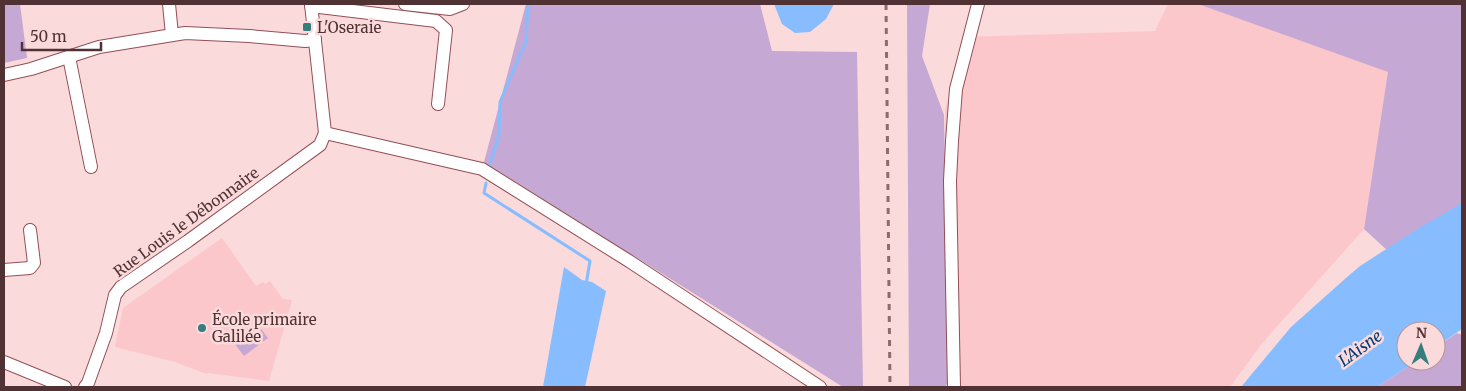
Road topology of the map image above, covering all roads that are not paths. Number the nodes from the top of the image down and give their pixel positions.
1 (169, 4) edge
2 (405, 4) edge
3 (463, 4) edge
4 (978, 4) edge
5 (311, 5) edge
6 (172, 35) junction
7 (315, 40) junction
8 (69, 57) junction
9 (4, 74) edge
10 (438, 104) dead end
11 (326, 133) junction
12 (91, 167) dead end
13 (30, 230) dead end
14 (4, 270) edge
15 (4, 362) edge
16 (64, 387) edge
17 (85, 387) edge
18 (820, 387) edge
19 (954, 387) edge

1 - 6 street
2 - 3 street
4 - 19 street
5 - 7 street
5 - 10 street
6 - 7 street
6 - 8 street
7 - 11 street
8 - 9 street
8 - 12 street
11 - 17 street, Rue Louis le Débonnaire
11 - 18 street
13 - 14 street
15 - 16 street

